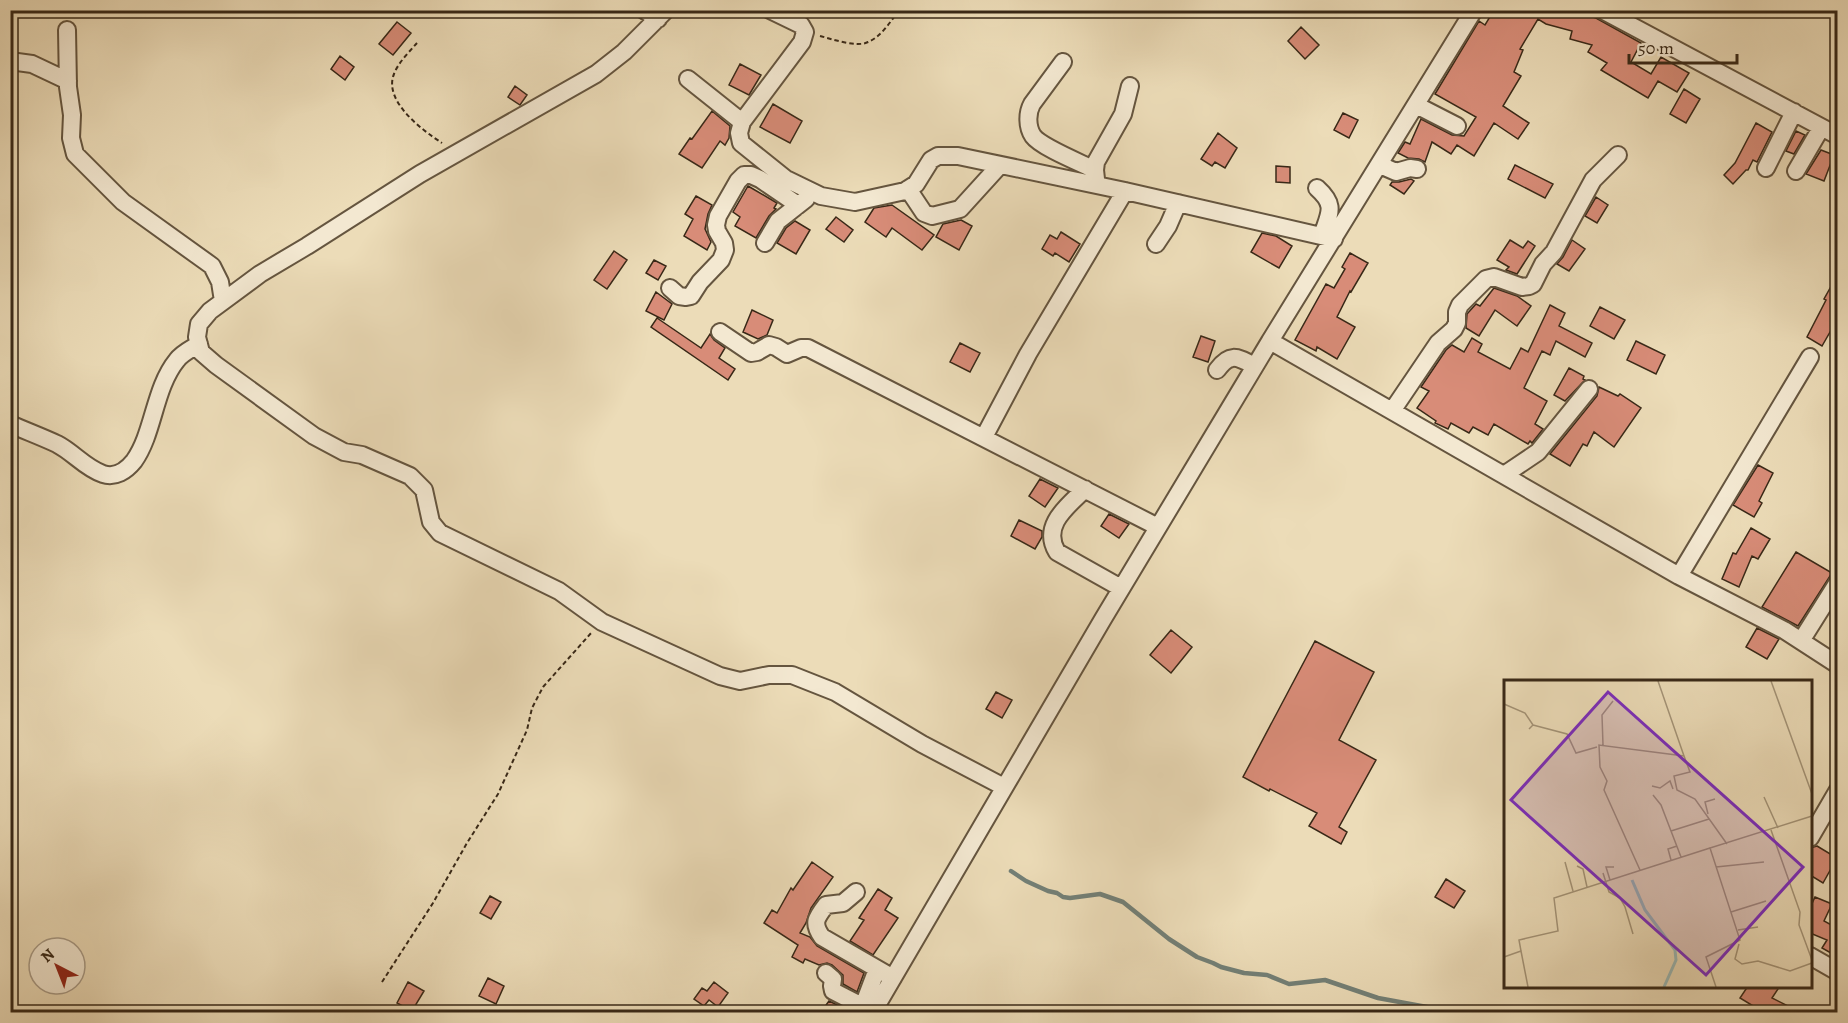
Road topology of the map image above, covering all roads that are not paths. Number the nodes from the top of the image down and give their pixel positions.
1 (770, 10) edge
2 (1474, 10) edge
3 (1602, 10) edge
4 (656, 13) edge
5 (67, 30) dead end
6 (10, 61) edge
7 (1063, 62) dead end
8 (688, 79) dead end
9 (68, 81) junction
10 (1130, 86) dead end
11 (1416, 105) junction
12 (1794, 112) junction
13 (742, 122) junction
14 (1457, 126) dead end
15 (1821, 128) junction
16 (1838, 136) edge
17 (1618, 155) dead end
18 (1000, 165) junction
19 (1380, 165) junction
20 (1766, 168) dead end
21 (1417, 169) dead end
22 (1796, 171) dead end
23 (1096, 177) junction
24 (1317, 188) dead end
25 (908, 189) junction
26 (1125, 191) junction
27 (813, 192) junction
28 (1178, 203) junction
29 (798, 205) junction
30 (1328, 238) junction
31 (765, 243) dead end
32 (1156, 244) dead end
33 (670, 288) dead end
34 (223, 301) junction
35 (720, 332) dead end
36 (1270, 341) junction
37 (199, 344) junction
38 (1810, 357) dead end
39 (1255, 366) junction
40 (1217, 370) dead end
41 (1589, 389) dead end
42 (1392, 411) junction
43 (10, 424) edge
44 (984, 437) junction
45 (1503, 475) junction
46 (1085, 489) junction
47 (1158, 527) junction
48 (1679, 576) junction
49 (1838, 582) edge
50 (1121, 588) junction
51 (1801, 641) junction
52 (1838, 665) edge
53 (1004, 787) junction
54 (1838, 790) edge
55 (1812, 835) edge
56 (856, 892) dead end
57 (1812, 957) edge
58 (877, 969) junction
59 (1838, 972) edge
60 (826, 973) dead end
61 (893, 978) junction
62 (871, 1011) edge

1 - 13 street
2 - 11 street
3 - 12 street
4 - 34 street
5 - 9 street
6 - 9 street
7 - 23 street
8 - 13 street
9 - 34 street
10 - 23 street
11 - 14 street
11 - 19 street
12 - 15 street
12 - 20 street
13 - 27 street
15 - 16 street
15 - 22 street
17 - 42 street
18 - 23 street
18 - 25 street
18 - 25 street
19 - 21 street
19 - 30 street
23 - 26 street
24 - 30 street
25 - 27 street
26 - 28 street
26 - 44 street
27 - 29 street
28 - 30 street
28 - 32 street
29 - 31 street
29 - 33 street
30 - 36 street
34 - 37 street
35 - 44 street
36 - 39 street
36 - 42 street
37 - 43 street
37 - 53 street
38 - 48 street
39 - 40 street
39 - 47 street
41 - 45 street
42 - 45 street
44 - 46 street
45 - 48 street
46 - 47 street
46 - 50 street
47 - 50 street
48 - 51 street
49 - 51 street
50 - 53 street
51 - 52 street
53 - 61 street
54 - 55 street
56 - 58 street
57 - 59 street
58 - 61 street
58 - 62 street
60 - 62 street
61 - 62 street

